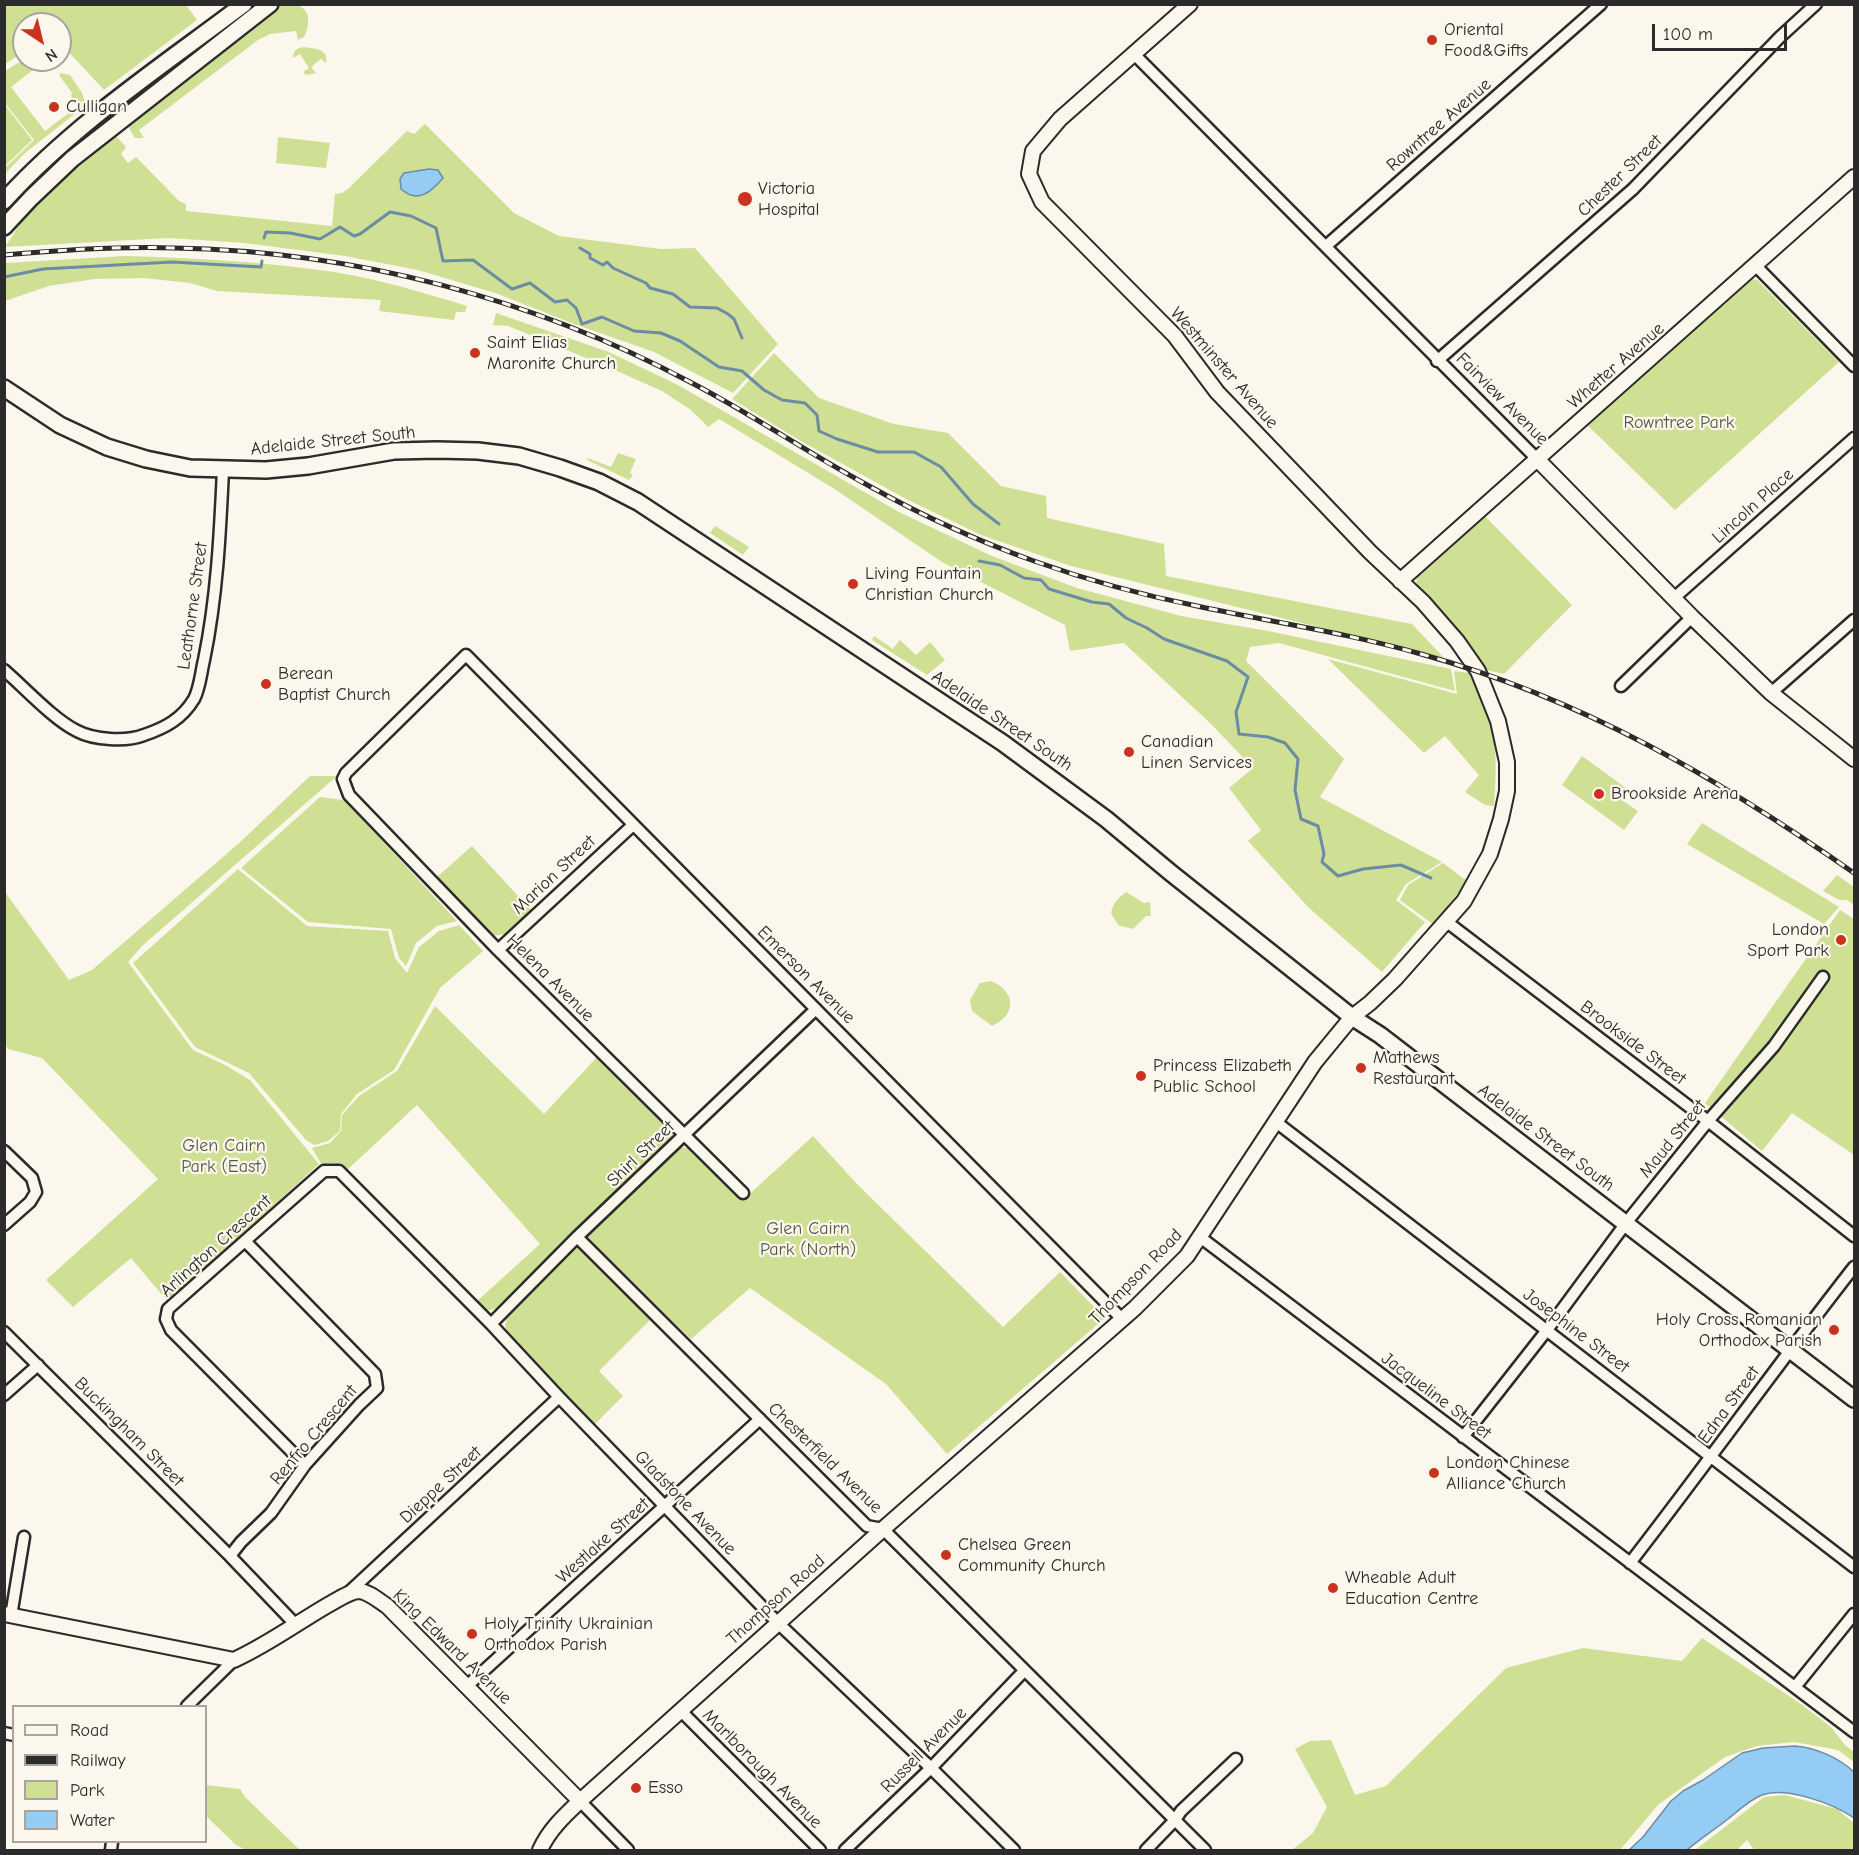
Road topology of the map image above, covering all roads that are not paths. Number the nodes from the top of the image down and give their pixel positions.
1 (244, 4) edge
2 (270, 4) edge
3 (1190, 4) edge
4 (1601, 4) edge
5 (1816, 4) edge
6 (1134, 54) junction
7 (1854, 177) edge
8 (4, 201) edge
9 (4, 227) edge
10 (1326, 246) junction
11 (1756, 266) junction
12 (1437, 361) junction
13 (1854, 366) edge
14 (4, 388) edge
15 (1854, 438) edge
16 (1537, 459) junction
17 (223, 470) junction
18 (1400, 581) junction
19 (1674, 598) junction
20 (1692, 616) junction
21 (1854, 620) edge
22 (4, 669) edge
23 (1621, 686) dead end
24 (1771, 693) junction
25 (1854, 759) edge
26 (343, 779) joint
27 (633, 825) junction
28 (1447, 922) junction
29 (498, 950) junction
30 (1823, 977) dead end
31 (816, 1009) junction
32 (1352, 1017) junction
33 (1708, 1121) junction
34 (1276, 1122) junction
35 (685, 1134) junction
36 (4, 1151) edge
37 (339, 1171) joint
38 (743, 1193) dead end
39 (1626, 1223) junction
40 (4, 1225) edge
41 (1854, 1236) edge
42 (1200, 1237) junction
43 (577, 1238) junction
44 (245, 1241) junction
45 (1854, 1267) edge
46 (1122, 1319) junction
47 (491, 1324) junction
48 (1547, 1330) junction
49 (4, 1332) edge
50 (1789, 1350) junction
51 (38, 1365) junction
52 (4, 1395) edge
53 (559, 1397) junction
54 (1854, 1399) edge
55 (760, 1419) junction
56 (1463, 1437) junction
57 (1712, 1456) junction
58 (305, 1465) junction
59 (666, 1506) junction
60 (883, 1529) junction
61 (24, 1538) dead end
62 (230, 1556) junction
63 (1630, 1563) junction
64 (1854, 1567) edge
65 (344, 1597) junction
66 (1854, 1614) edge
67 (8, 1615) edge
68 (778, 1623) junction
69 (295, 1624) junction
70 (234, 1660) junction
71 (1024, 1671) junction
72 (467, 1686) junction
73 (1795, 1687) junction
74 (189, 1705) edge
75 (680, 1710) junction
76 (1854, 1732) edge
77 (1236, 1759) dead end
78 (931, 1767) junction
79 (580, 1801) junction
80 (1175, 1820) junction
81 (540, 1851) edge
82 (628, 1851) edge
83 (820, 1851) edge
84 (845, 1851) edge
85 (1014, 1851) edge
86 (1146, 1851) edge
87 (1205, 1851) edge

1 - 8 main road
2 - 9 main road
3 - 6 street
4 - 10 street, Rowntree Avenue
5 - 12 street, Chester Street
6 - 10 street, Fairview Avenue
6 - 18 street, Westminster Avenue
7 - 11 street, Whetter Avenue
10 - 12 street, Fairview Avenue
11 - 13 street
11 - 16 street, Whetter Avenue
12 - 16 street, Fairview Avenue
14 - 17 main road, Adelaide Street South
15 - 19 street, Lincoln Place
16 - 18 street, Whetter Avenue
16 - 19 street, Fairview Avenue
17 - 22 street, Leathorne Street
17 - 32 main road, Adelaide Street South
18 - 28 street, Thompson Road
19 - 20 street, Fairview Avenue
20 - 23 street
20 - 24 street, Fairview Avenue
21 - 24 street
24 - 25 street, Fairview Avenue
26 - 27 street, Emerson Avenue
26 - 29 street, Helena Avenue
27 - 29 street, Marion Street
27 - 31 street, Emerson Avenue
28 - 32 street, Thompson Road
28 - 33 street, Brookside Street
29 - 35 street, Helena Avenue
30 - 33 street, Maud Street
31 - 35 street, Shirl Street
31 - 46 street, Emerson Avenue
32 - 34 street, Thompson Road
32 - 39 main road, Adelaide Street South
33 - 39 street, Maud Street
33 - 41 street, Brookside Street
34 - 42 street, Thompson Road
34 - 48 street, Josephine Street
35 - 38 street, Helena Avenue
35 - 43 street, Shirl Street
36 - 40 street
37 - 44 street, Arlington Crescent
37 - 47 street, Gladstone Avenue
39 - 48 street, Maud Street
39 - 50 main road, Adelaide Street South
42 - 46 street, Thompson Road
42 - 56 street, Jacqueline Street
43 - 47 street, Shirl Street
43 - 55 street, Chesterfield Avenue
44 - 58 street, Renfro Crescent
44 - 58 street, Arlington Crescent
45 - 50 street, Edna Street
46 - 60 street, Thompson Road
47 - 53 street, Gladstone Avenue
48 - 56 street, Maud Street
48 - 57 street, Josephine Street
49 - 51 street, Buckingham Street
50 - 54 main road, Adelaide Street South
50 - 57 street, Edna Street
51 - 52 street
51 - 62 street, Buckingham Street
53 - 59 street, Gladstone Avenue
53 - 65 street, Dieppe Street
55 - 59 street, Westlake Street
55 - 60 street, Chesterfield Avenue
56 - 63 street, Jacqueline Street
57 - 63 street, Edna Street
57 - 64 street, Josephine Street
58 - 62 street, Renfro Crescent
59 - 68 street, Gladstone Avenue
59 - 72 street, Westlake Street
60 - 68 street, Thompson Road
60 - 71 street, Chesterfield Avenue
61 - 67 street
62 - 69 street
63 - 73 street, Jacqueline Street
65 - 69 street, King Edward Avenue
65 - 72 street, King Edward Avenue
66 - 73 street
67 - 70 street
68 - 75 street, Thompson Road
68 - 78 street, Gladstone Avenue
69 - 70 street, King Edward Avenue
70 - 74 street
71 - 78 street, Russell Avenue
71 - 80 street, Chesterfield Avenue
72 - 79 street, King Edward Avenue
73 - 76 street, Jacqueline Street
75 - 79 street, Thompson Road
75 - 83 street, Marlborough Avenue
77 - 80 street
78 - 84 street, Russell Avenue
78 - 85 street, Gladstone Avenue
79 - 81 street, Thompson Road
79 - 82 street, King Edward Avenue
80 - 86 street
80 - 87 street, Chesterfield Avenue

